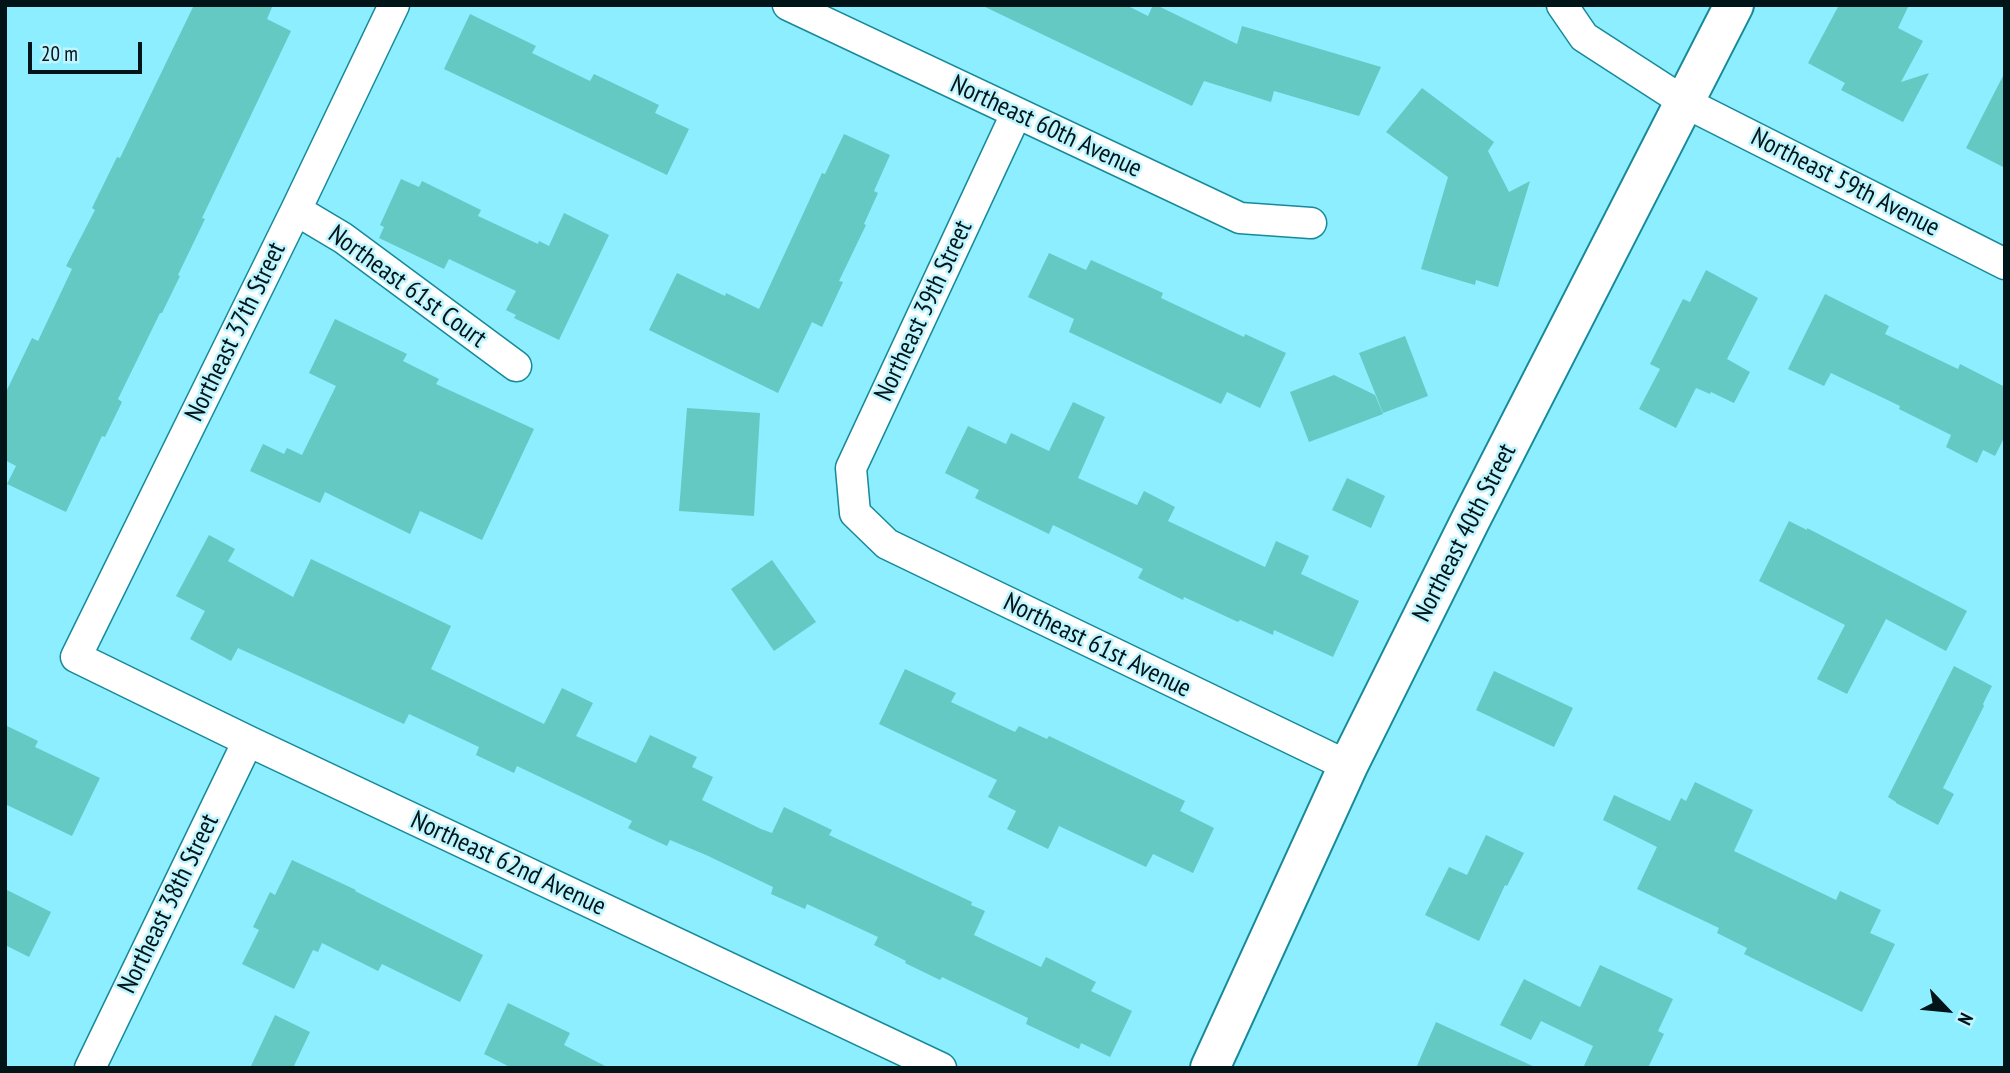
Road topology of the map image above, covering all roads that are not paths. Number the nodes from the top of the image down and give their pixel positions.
1 (394, 5) edge
2 (788, 5) edge
3 (1562, 5) edge
4 (1734, 5) edge
5 (1686, 103) junction
6 (1016, 114) junction
7 (296, 210) junction
8 (1311, 223) dead end
9 (2005, 264) edge
10 (516, 366) dead end
11 (855, 513) joint
12 (76, 657) joint
13 (248, 741) junction
14 (1348, 766) junction
15 (90, 1068) edge
16 (942, 1068) edge
17 (1210, 1068) edge

1 - 7 street, Northeast 37th Street
2 - 6 street, Northeast 60th Avenue
3 - 5 street, Northeast 59th Avenue
4 - 5 street, Northeast 40th Street
5 - 9 street, Northeast 59th Avenue
5 - 14 street, Northeast 40th Street
6 - 8 street, Northeast 60th Avenue
6 - 11 street, Northeast 39th Street
7 - 10 street, Northeast 61st Court
7 - 12 street, Northeast 37th Street
11 - 14 street, Northeast 61st Avenue
12 - 13 street, Northeast 62nd Avenue
13 - 15 street, Northeast 38th Street
13 - 16 street, Northeast 62nd Avenue
14 - 17 street, Northeast 40th Street

